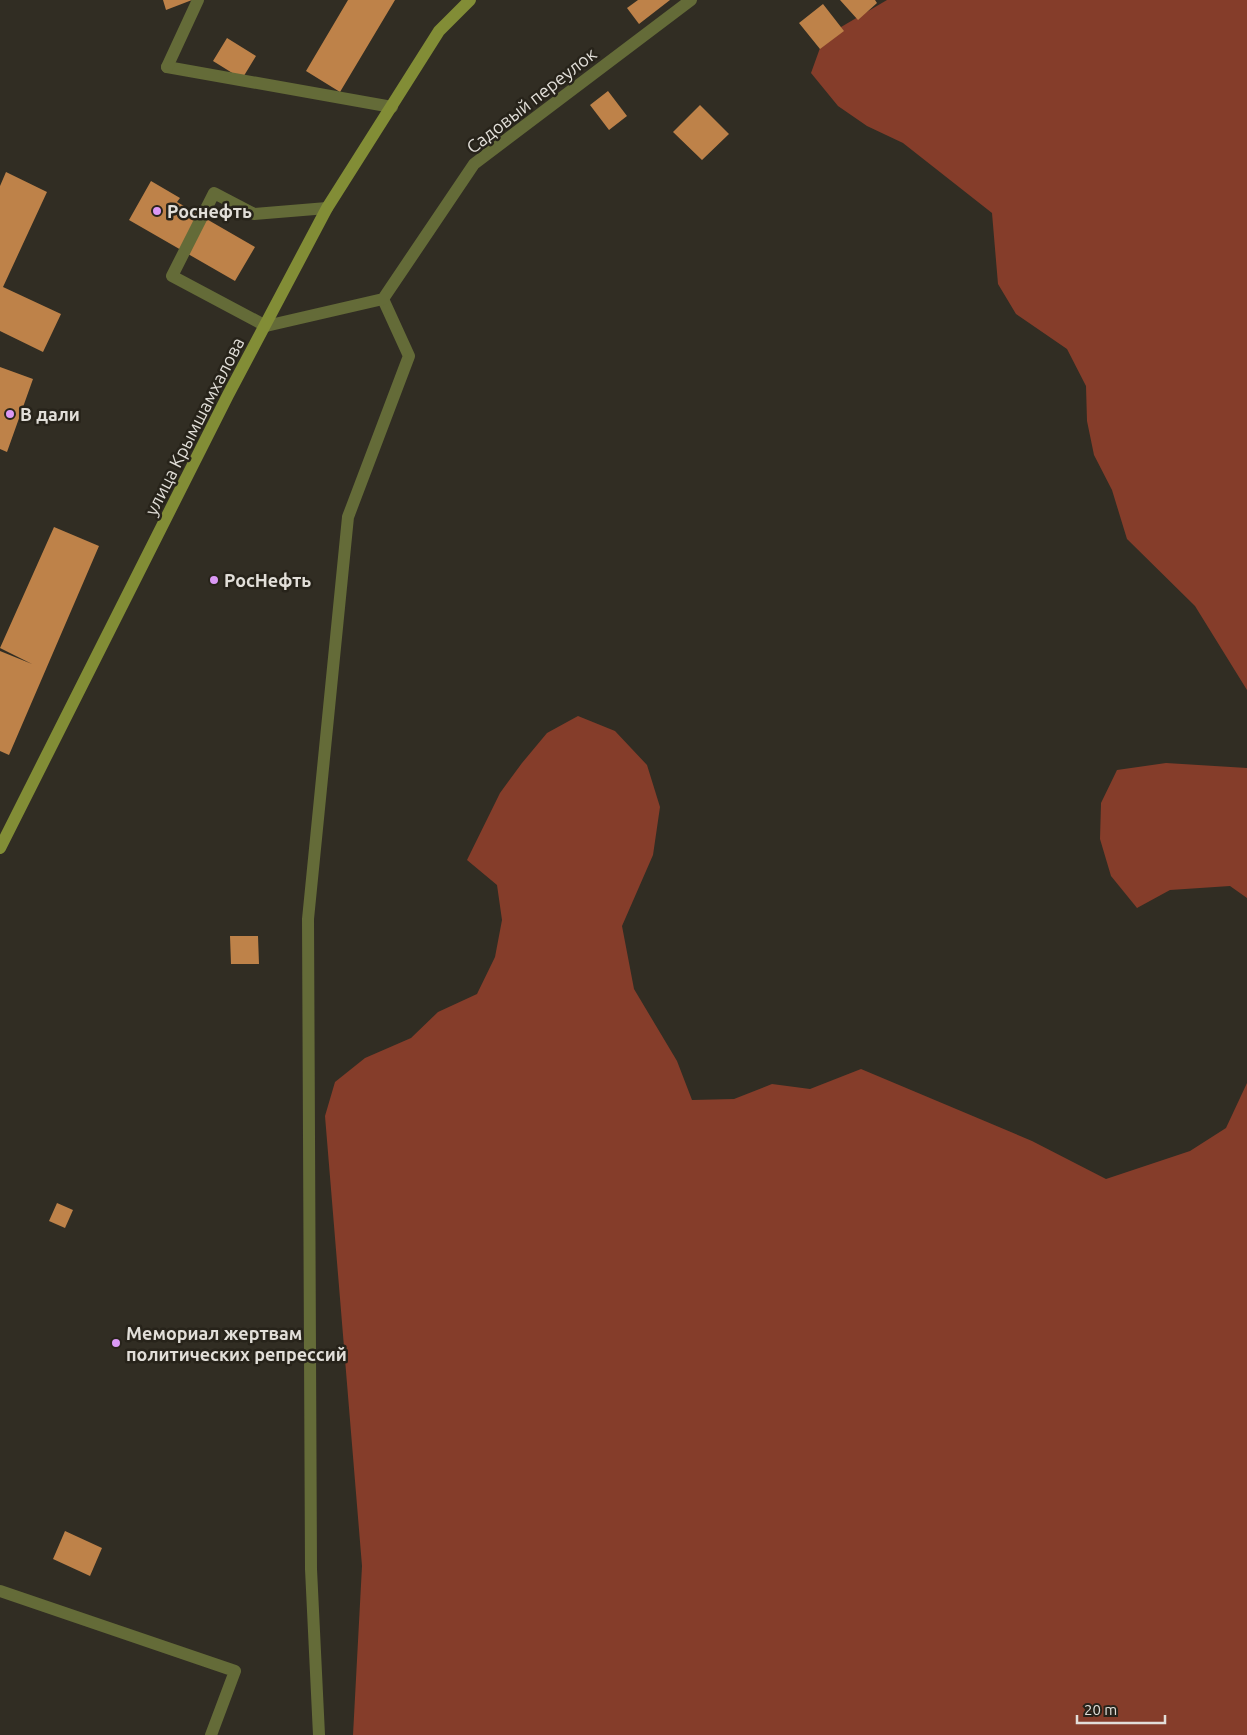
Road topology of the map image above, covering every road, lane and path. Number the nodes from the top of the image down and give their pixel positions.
1 (198, 0) edge
2 (470, 0) edge
3 (691, 0) edge
4 (392, 107) junction
5 (327, 208) junction
6 (383, 300) junction
7 (266, 326) junction
8 (0, 848) edge
9 (0, 1591) edge
10 (211, 1735) edge
11 (319, 1735) edge

1 - 4 street
2 - 4 main road, улица Крымшамхалова
3 - 6 street, Садовый переулок
4 - 5 main road, улица Крымшамхалова
5 - 7 main road, улица Крымшамхалова
5 - 7 street
6 - 7 street
6 - 11 street
7 - 8 main road, улица Крымшамхалова
9 - 10 street

